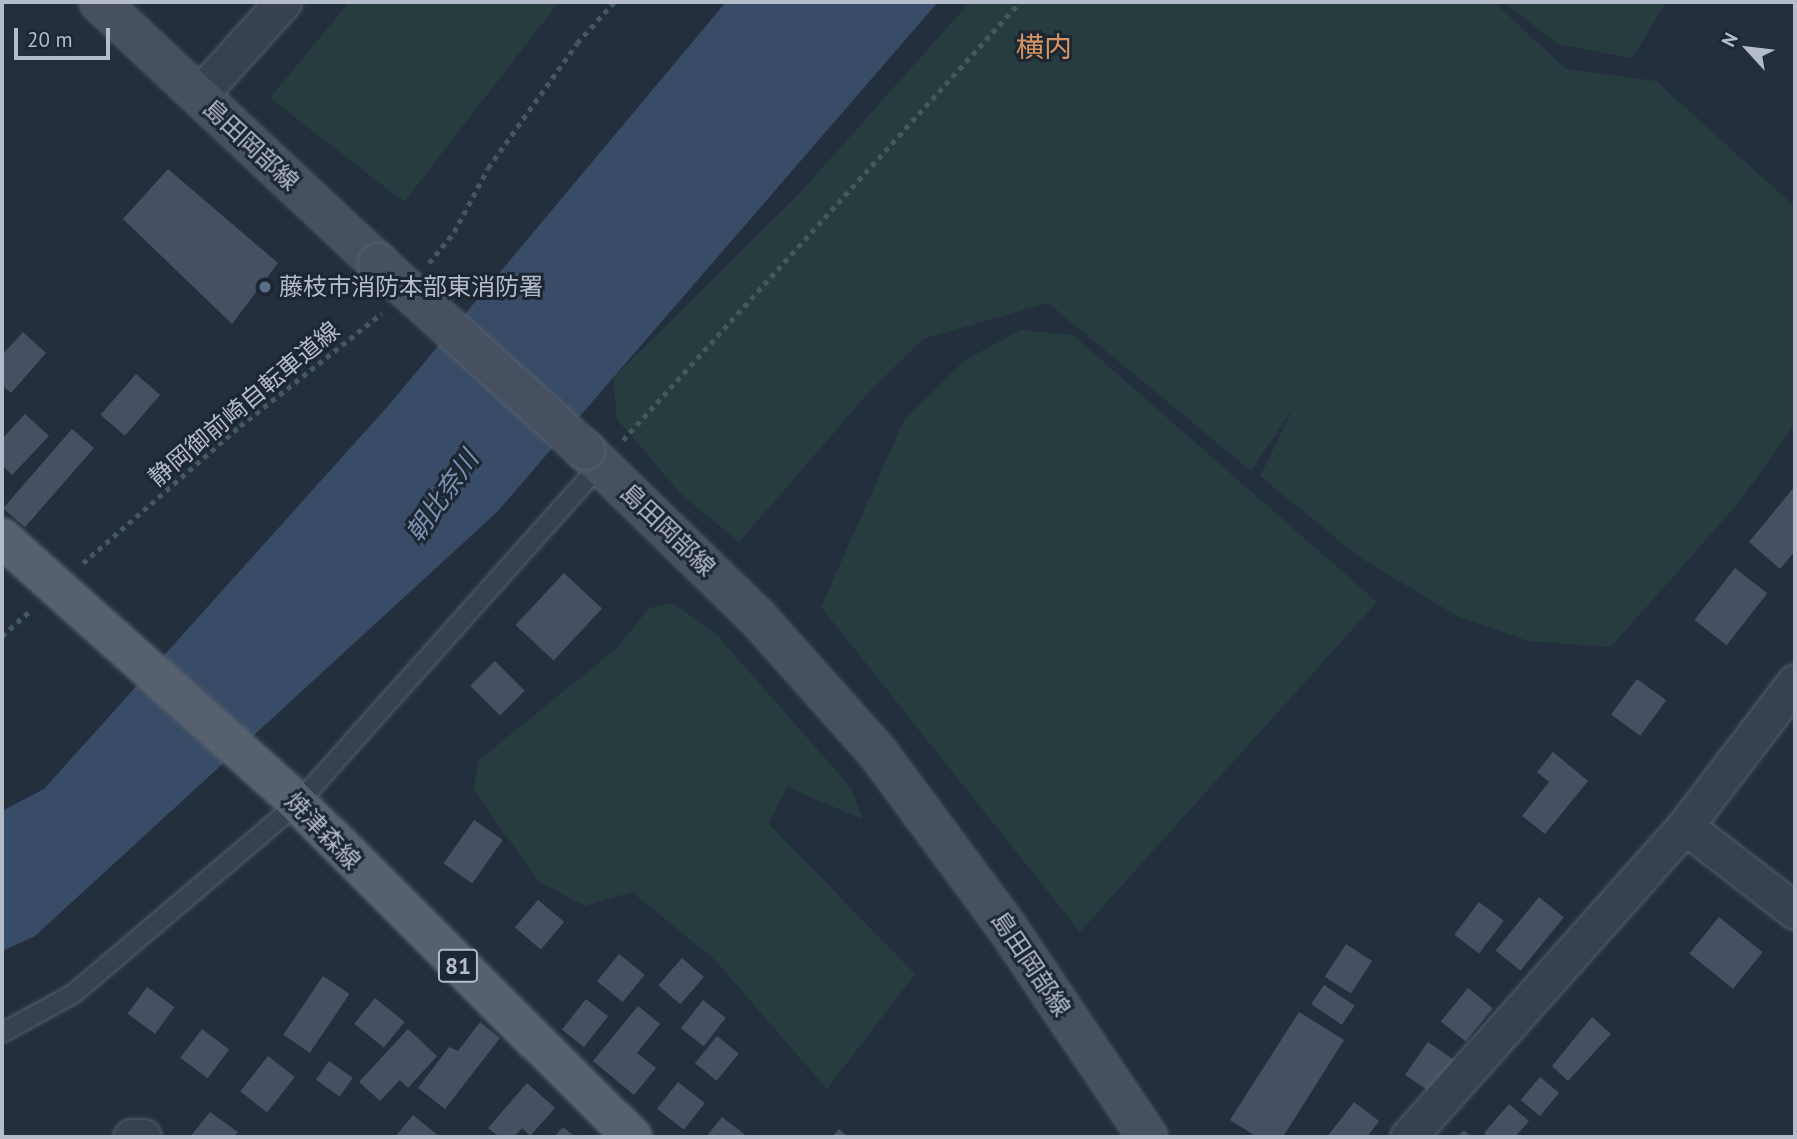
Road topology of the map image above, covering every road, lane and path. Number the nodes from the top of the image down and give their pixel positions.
1 (99, 2) edge
2 (283, 2) edge
3 (614, 2) edge
4 (1020, 2) edge
5 (198, 96) junction
6 (423, 270) dead end
7 (389, 307) dead end
8 (593, 458) junction
9 (2, 538) edge
10 (65, 593) junction
11 (1795, 682) edge
12 (292, 798) junction
13 (1685, 826) junction
14 (1795, 911) edge
15 (2, 1033) edge
16 (131, 1137) edge
17 (143, 1137) edge
18 (632, 1137) edge
19 (1148, 1137) edge
20 (1408, 1137) edge

1 - 5 main road, 島田岡部線
2 - 5 street
3 - 6 path
4 - 8 path
5 - 8 main road, 島田岡部線, bridge
7 - 10 path, 静岡御前崎自転車道線
8 - 12 lane
8 - 19 main road, 島田岡部線
9 - 10 main road, 焼津森線 / 81
10 - 12 main road, 焼津森線 / 81
11 - 13 street
12 - 15 lane
12 - 18 main road, 焼津森線 / 81
13 - 14 street
13 - 20 street
16 - 17 street

